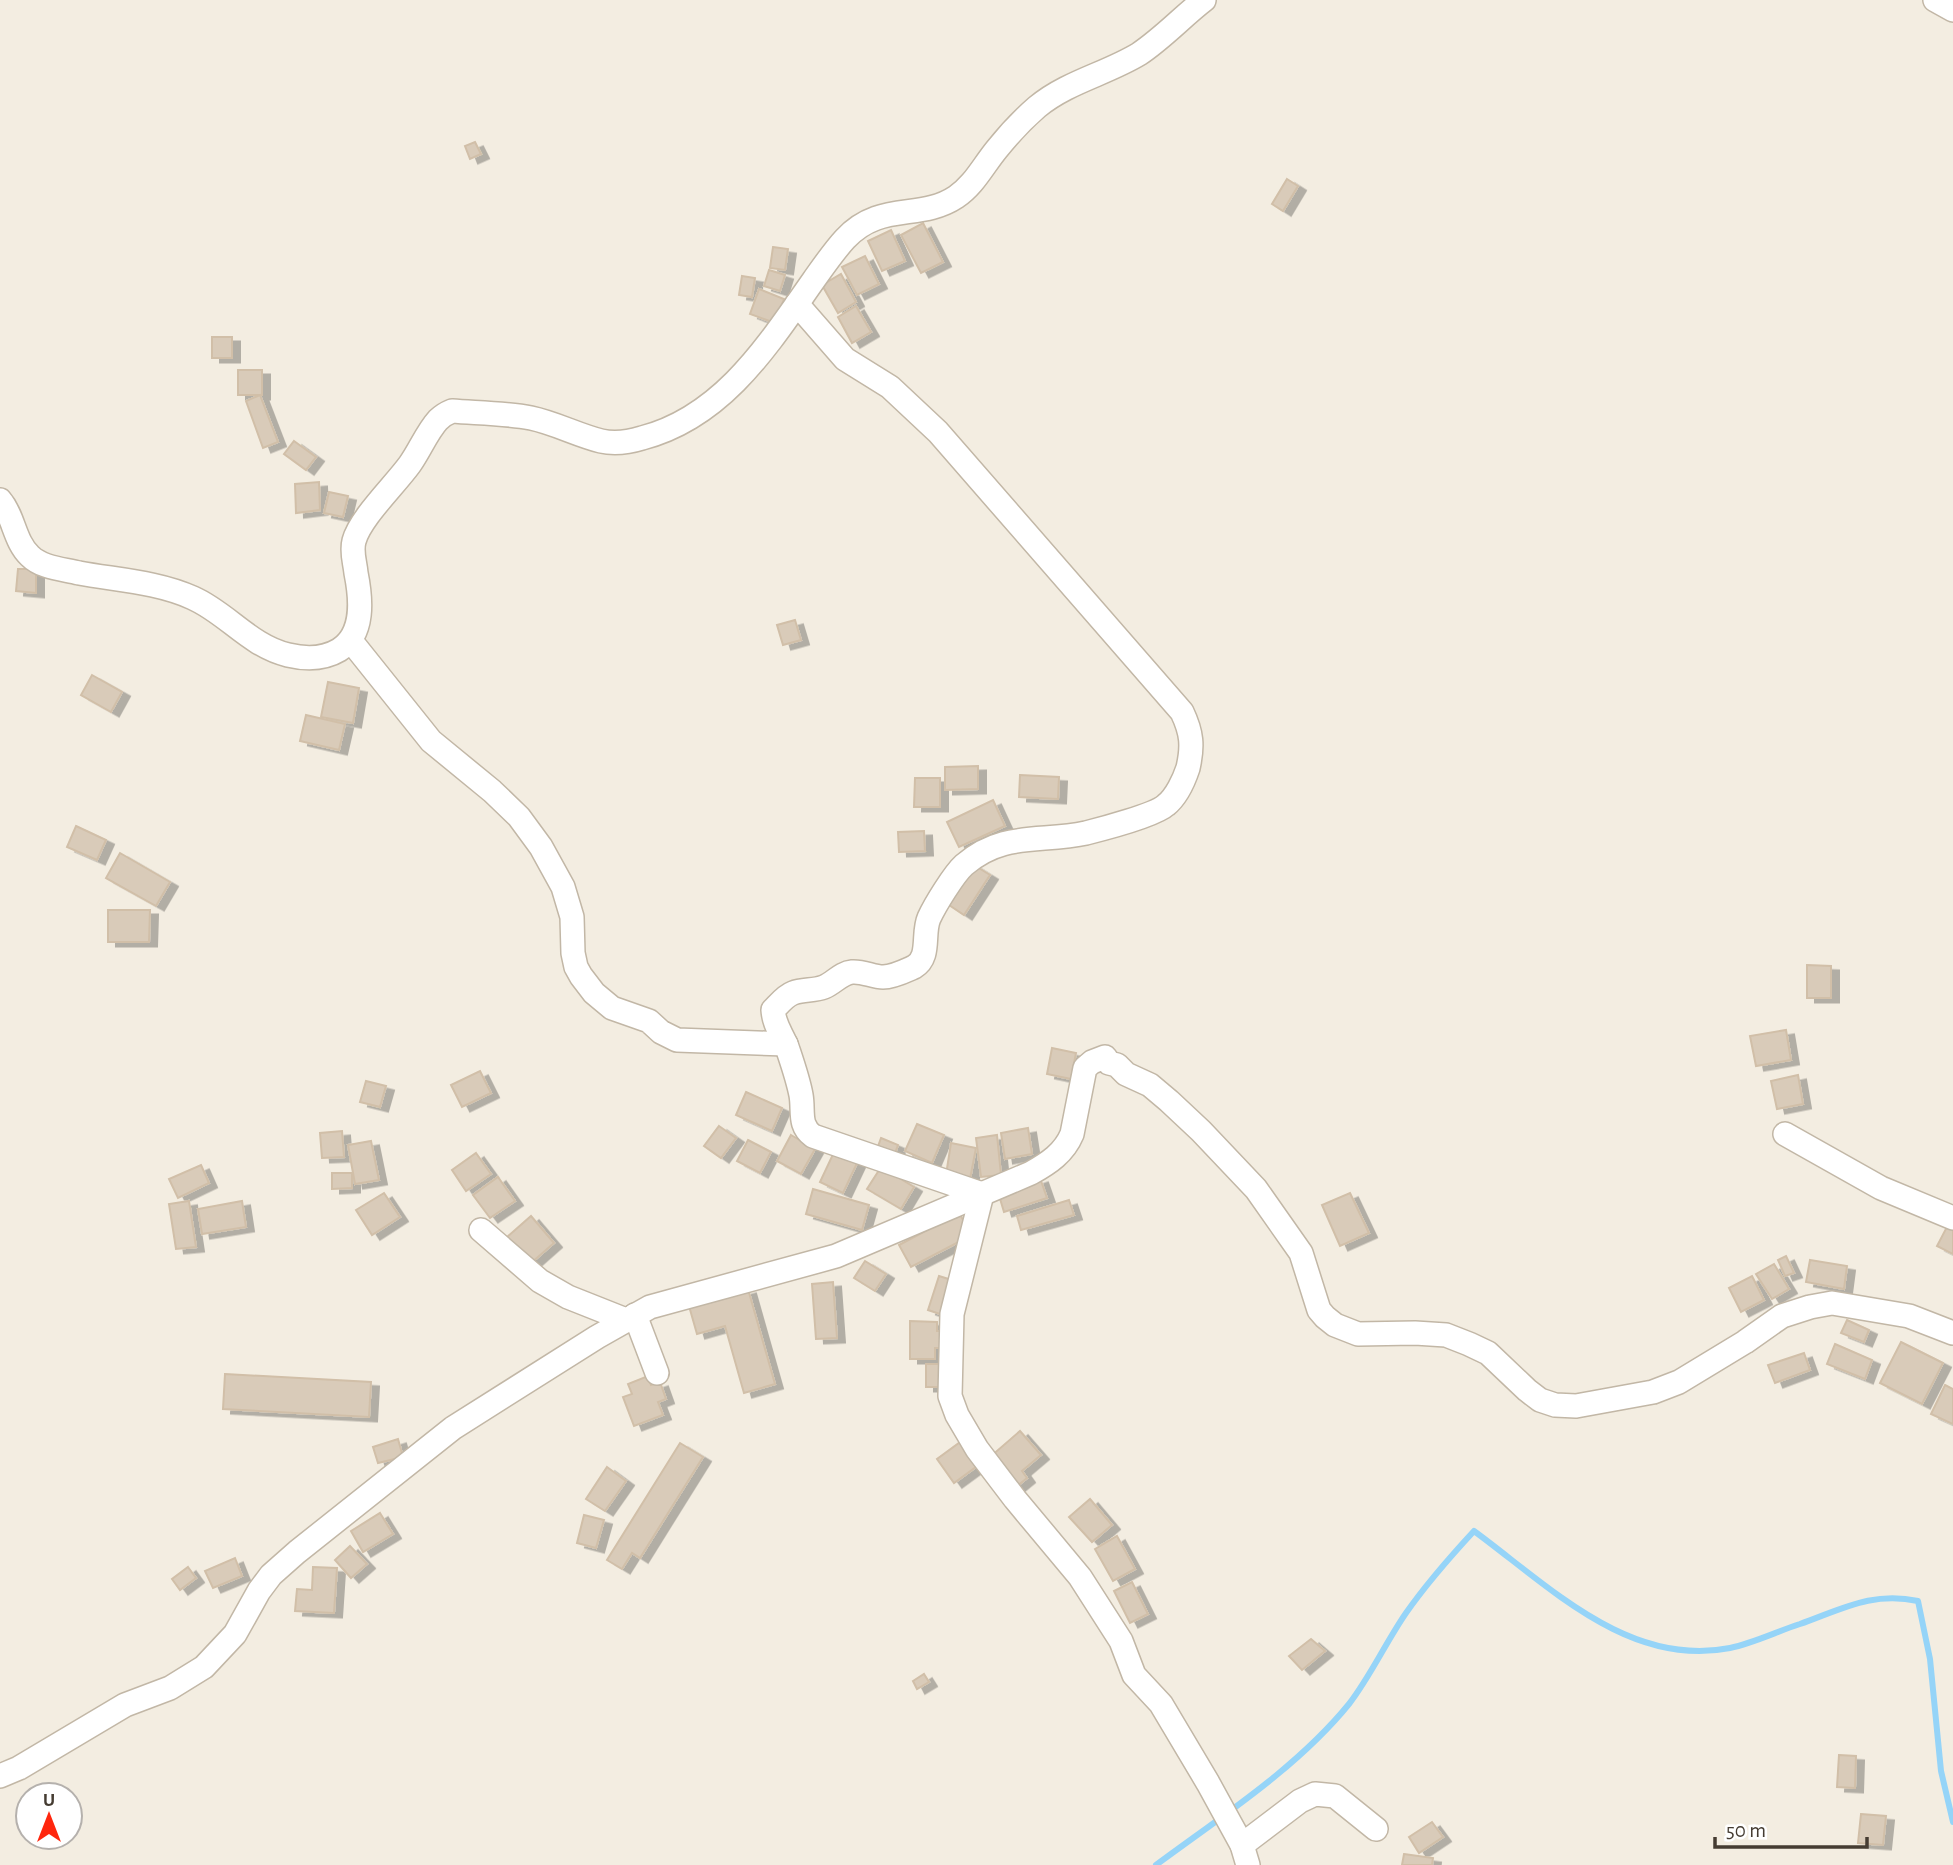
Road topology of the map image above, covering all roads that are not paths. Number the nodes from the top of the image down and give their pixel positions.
1 (1204, 0) edge
2 (1935, 0) edge
3 (1953, 10) edge
4 (797, 304) junction
5 (0, 500) edge
6 (351, 641) junction
7 (786, 1044) junction
8 (1785, 1134) dead end
9 (982, 1194) junction
10 (1953, 1218) edge
11 (481, 1230) dead end
12 (631, 1318) junction
13 (1953, 1334) edge
14 (657, 1373) dead end
15 (0, 1776) edge
16 (1376, 1829) dead end
17 (1245, 1855) edge

1 - 4 street
2 - 3 street
4 - 6 street
4 - 7 street
5 - 6 street
6 - 7 street
7 - 9 street
8 - 10 street
9 - 12 street
9 - 13 street
9 - 17 street
11 - 12 street
12 - 14 street
12 - 15 street
16 - 17 street

